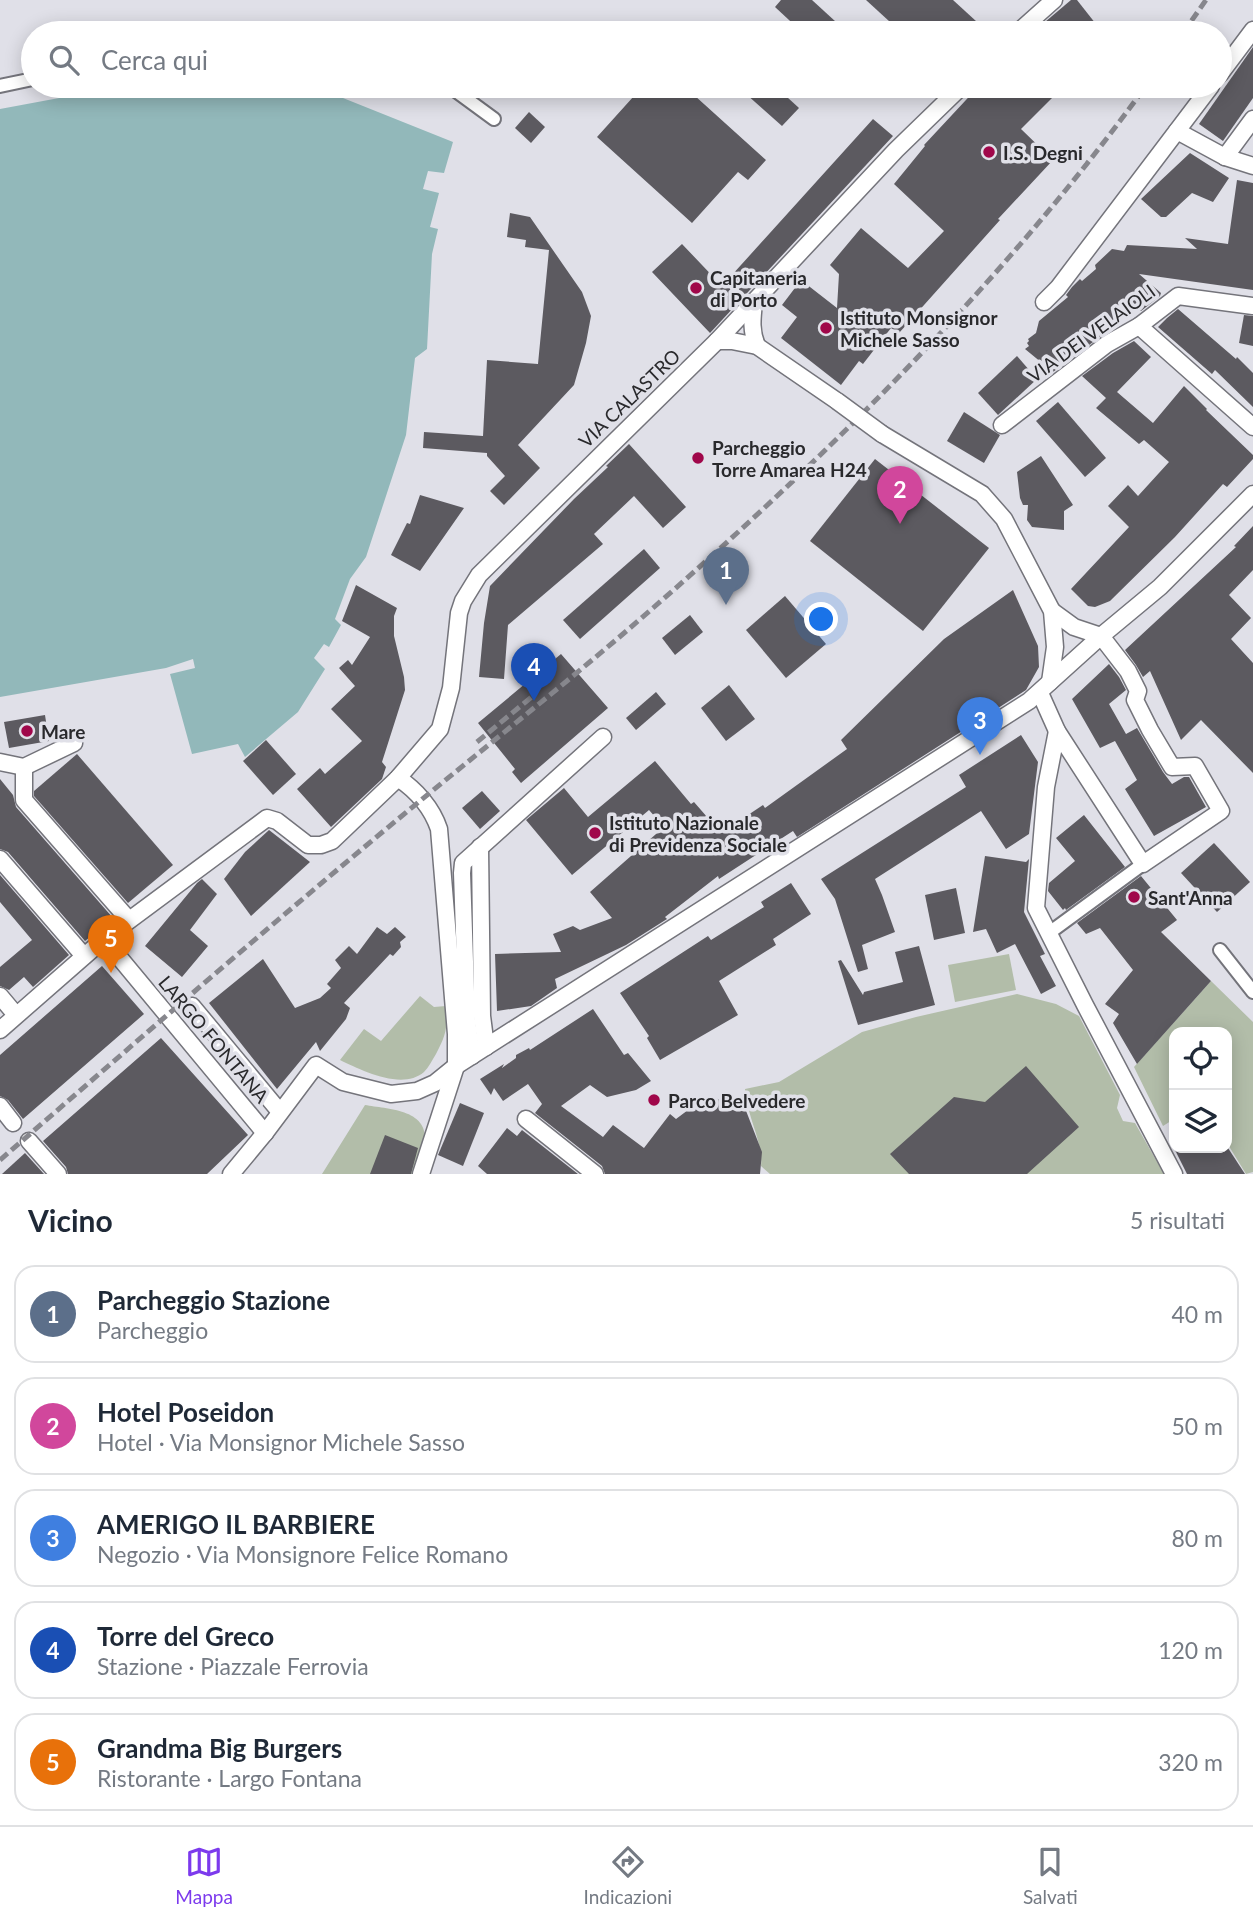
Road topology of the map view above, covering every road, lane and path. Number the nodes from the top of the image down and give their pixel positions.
1 (1054, 0) edge
2 (1030, 21) edge
3 (1253, 30) edge
4 (1232, 58) edge
5 (21, 82) edge
6 (0, 86) edge
7 (466, 98) edge
8 (950, 98) edge
9 (1202, 98) edge
10 (494, 119) dead end
11 (1253, 119) edge
12 (1177, 131) junction
13 (1226, 157) junction
14 (1253, 166) edge
15 (1044, 302) dead end
16 (754, 303) junction
17 (1253, 306) edge
18 (1139, 327) junction
19 (717, 341) junction
20 (757, 346) junction
21 (1002, 425) dead end
22 (1253, 427) edge
23 (1253, 494) edge
24 (1052, 611) junction
25 (1101, 636) junction
26 (1045, 687) junction
27 (1058, 731) junction
28 (603, 737) dead end
29 (74, 743) dead end
30 (0, 762) edge
31 (24, 767) junction
32 (403, 781) junction
33 (0, 859) edge
34 (1143, 864) junction
35 (129, 920) junction
36 (1049, 933) junction
37 (104, 939) junction
38 (1220, 950) dead end
39 (84, 956) junction
40 (1253, 992) edge
41 (0, 996) edge
42 (192, 1006) dead end
43 (16, 1015) junction
44 (0, 1030) edge
45 (479, 1052) junction
46 (456, 1066) junction
47 (0, 1106) edge
48 (280, 1112) junction
49 (526, 1119) dead end
50 (13, 1123) dead end
51 (265, 1133) junction
52 (29, 1141) dead end
53 (58, 1174) edge
54 (231, 1174) edge
55 (421, 1174) edge
56 (595, 1174) edge
57 (1174, 1174) edge

1 - 2 street
3 - 4 street
5 - 6 street
7 - 10 street
8 - 16 street, VIA CALASTRO
9 - 12 street
11 - 13 street
12 - 13 street
12 - 15 street
13 - 14 street
16 - 19 street, VIA CALASTRO
16 - 20 street
17 - 18 street, VIA DEI VELAIOLI
18 - 21 street, VIA DEI VELAIOLI
18 - 22 street
19 - 20 street
19 - 32 street, VIA CALASTRO
20 - 24 street, bridge
23 - 25 street
24 - 25 street
24 - 26 street
25 - 26 street
25 - 34 street
26 - 27 street
26 - 45 street
27 - 34 street
27 - 36 street
28 - 45 street
29 - 31 street
30 - 31 street
31 - 35 street
32 - 35 street, VIA CALASTRO
32 - 46 street
33 - 39 street
34 - 36 street
35 - 37 street
36 - 57 street
37 - 39 street
37 - 51 street, LARGO FONTANA
38 - 40 street
39 - 43 street
41 - 43 street
42 - 48 street, LARGO FONTANA
43 - 44 street
45 - 46 street
46 - 48 street
46 - 55 street
47 - 50 street
48 - 51 street
49 - 56 street
51 - 54 street
52 - 53 street

